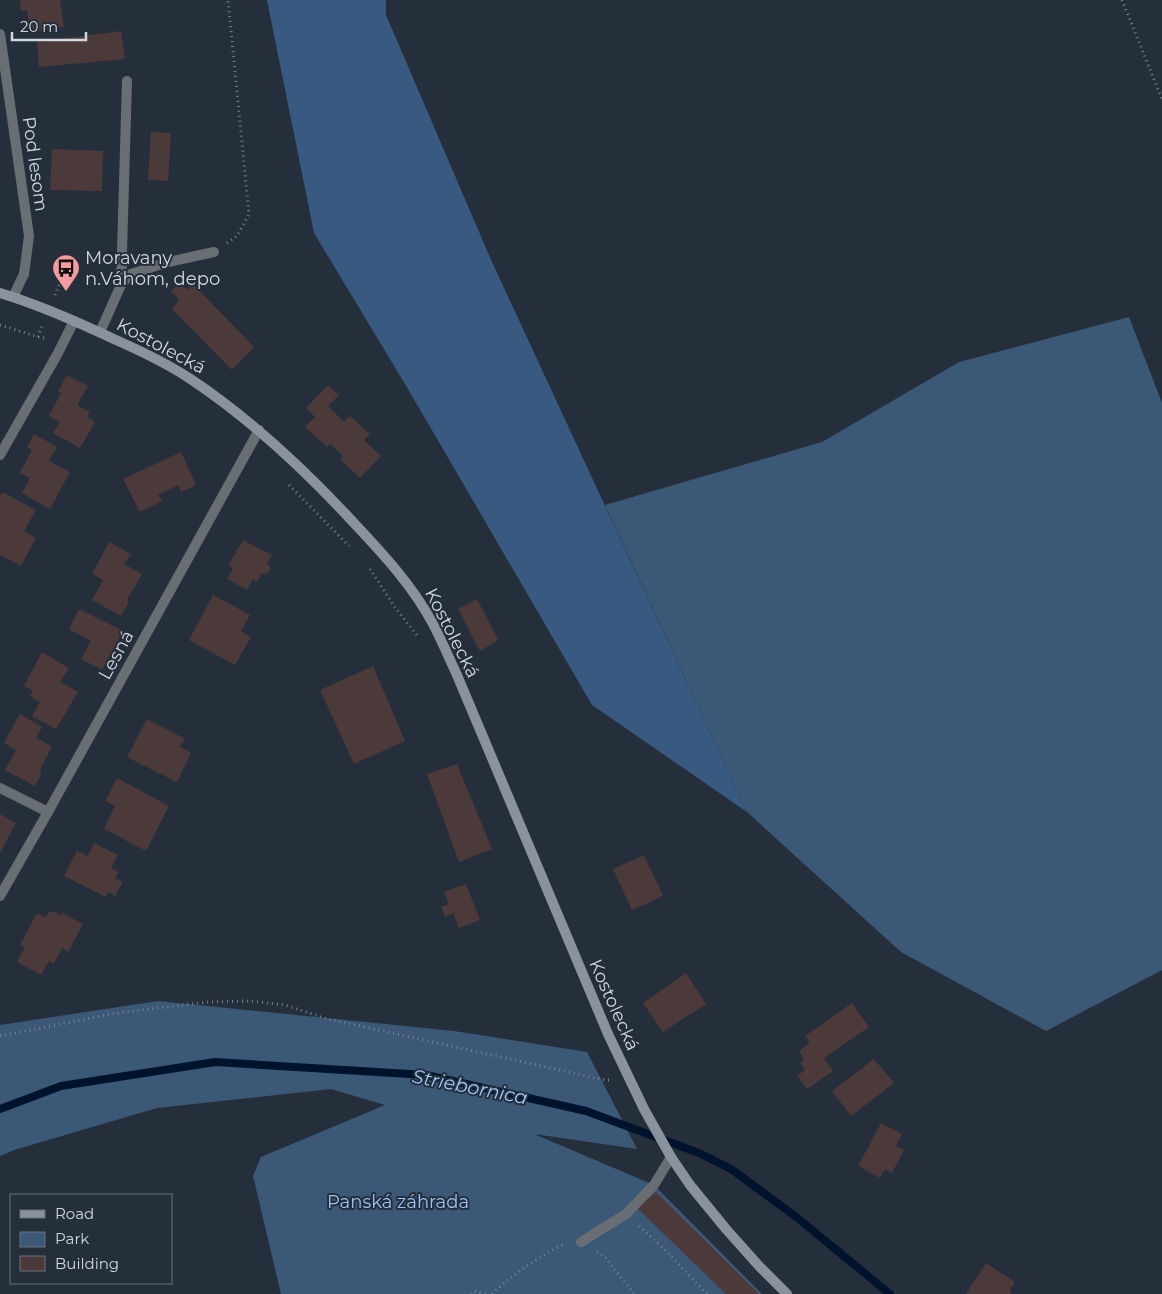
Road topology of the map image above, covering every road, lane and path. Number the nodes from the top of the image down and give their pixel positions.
1 (228, 0) edge
2 (1122, 0) edge
3 (0, 34) edge
4 (127, 81) dead end
5 (1162, 99) edge
6 (214, 252) joint
7 (121, 285) junction
8 (0, 293) edge
9 (13, 297) junction
10 (74, 321) junction
11 (0, 325) edge
12 (100, 332) junction
13 (65, 339) junction
14 (259, 430) junction
15 (0, 455) edge
16 (286, 481) dead end
17 (355, 552) dead end
18 (368, 566) dead end
19 (421, 641) dead end
20 (0, 788) edge
21 (48, 812) junction
22 (0, 896) edge
23 (0, 1036) edge
24 (608, 1072) dead end
25 (612, 1080) junction
26 (631, 1081) junction
27 (671, 1157) junction
28 (626, 1214) junction
29 (580, 1242) junction
30 (471, 1294) edge
31 (488, 1294) edge
32 (492, 1294) edge
33 (634, 1294) edge
34 (707, 1294) edge
35 (787, 1294) edge

1 - 6 path
2 - 5 path
3 - 9 street, Pod lesom
4 - 7 street
6 - 7 street
7 - 12 street
8 - 9 main road, Kostolecká
9 - 10 main road, Kostolecká
10 - 12 main road, Kostolecká
10 - 13 street
11 - 13 path
12 - 14 main road, Kostolecká
13 - 15 street
14 - 21 street, Lesná
14 - 26 main road, Kostolecká
16 - 17 path
18 - 19 path
20 - 21 street
21 - 22 street, Lesná
23 - 25 path
24 - 25 path
25 - 26 path
26 - 27 main road, Kostolecká
27 - 28 street
27 - 35 main road
28 - 29 street
28 - 34 path
29 - 32 path
29 - 33 path
30 - 31 path

